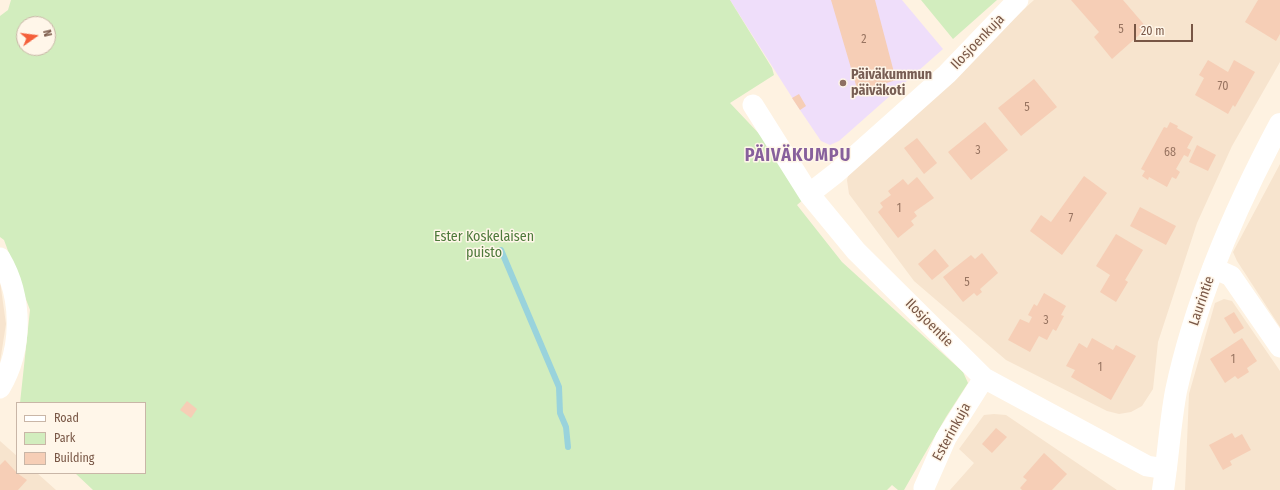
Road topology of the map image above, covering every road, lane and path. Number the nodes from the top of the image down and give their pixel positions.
1 (1018, 0) edge
2 (753, 105) dead end
3 (1280, 124) edge
4 (809, 194) junction
5 (0, 258) edge
6 (1213, 268) junction
7 (1280, 347) edge
8 (984, 378) junction
9 (0, 388) edge
10 (1166, 469) junction
11 (924, 488) dead end
12 (1163, 490) edge

1 - 4 street, Ilosjoenkuja
2 - 4 street, Ilosjoentie
3 - 6 street, Laurintie
4 - 8 street, Ilosjoentie
5 - 9 street
6 - 7 street
6 - 10 street, Laurintie
8 - 10 street, Ilosjoentie
8 - 11 street, Esterinkuja
10 - 12 street, Laurintie

